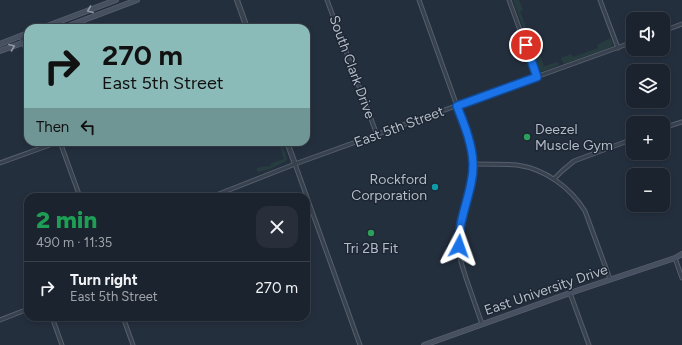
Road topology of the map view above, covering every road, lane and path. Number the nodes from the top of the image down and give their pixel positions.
1 (116, 0) edge
2 (137, 0) edge
3 (237, 0) edge
4 (327, 0) edge
5 (419, 0) edge
6 (509, 0) edge
7 (600, 0) edge
8 (53, 24) edge
9 (74, 24) edge
10 (246, 24) edge
11 (682, 24) edge
12 (670, 28) edge
13 (24, 35) edge
14 (21, 36) junction
15 (24, 40) edge
16 (24, 43) edge
17 (0, 44) edge
18 (626, 45) edge
19 (618, 48) junction
20 (0, 51) edge
21 (537, 77) junction
22 (457, 106) junction
23 (682, 122) edge
24 (670, 126) edge
25 (377, 135) junction
26 (626, 142) edge
27 (48, 146) edge
28 (61, 146) edge
29 (289, 146) edge
30 (0, 163) edge
31 (296, 164) junction
32 (473, 164) junction
33 (554, 179) junction
34 (78, 193) edge
35 (221, 193) edge
36 (306, 193) edge
37 (310, 204) edge
38 (682, 254) edge
39 (682, 257) edge
40 (675, 258) junction
41 (682, 278) edge
42 (610, 279) junction
43 (570, 293) junction
44 (24, 311) edge
45 (0, 320) edge
46 (53, 321) edge
47 (124, 321) edge
48 (482, 324) junction
49 (62, 345) edge
50 (133, 345) edge
51 (360, 345) edge
52 (424, 345) edge
53 (589, 345) edge

1 -> 8 main road
2 - 9 main road
3 - 10 street
4 - 25 street, South Clark Drive
5 - 22 street
6 - 21 street
7 - 19 street
11 - 12 street
13 - 14 main road
14 - 15 street
14 - 17 main road
20 -> 16 main road
18 - 19 street, East 5th Street
19 - 21 street, East 5th Street
21 - 22 street, East 5th Street
22 - 25 street, East 5th Street
22 - 32 street
23 - 24 street
25 - 31 street, East 5th Street
26 - 33 street
27 - 30 street
28 - 34 street
29 - 31 street
31 - 35 street, East 5th Street
31 - 36 street
32 - 33 street
32 - 48 street
33 - 42 street
37 - 51 street
38 - 40 main road, East University Drive
39 - 40 main road, East University Drive
40 - 41 street
40 - 42 main road, East University Drive
42 - 43 main road, East University Drive
43 - 48 main road, East University Drive
43 - 53 street
44 - 45 street
46 - 49 street
47 - 50 street
48 - 52 main road, East University Drive

